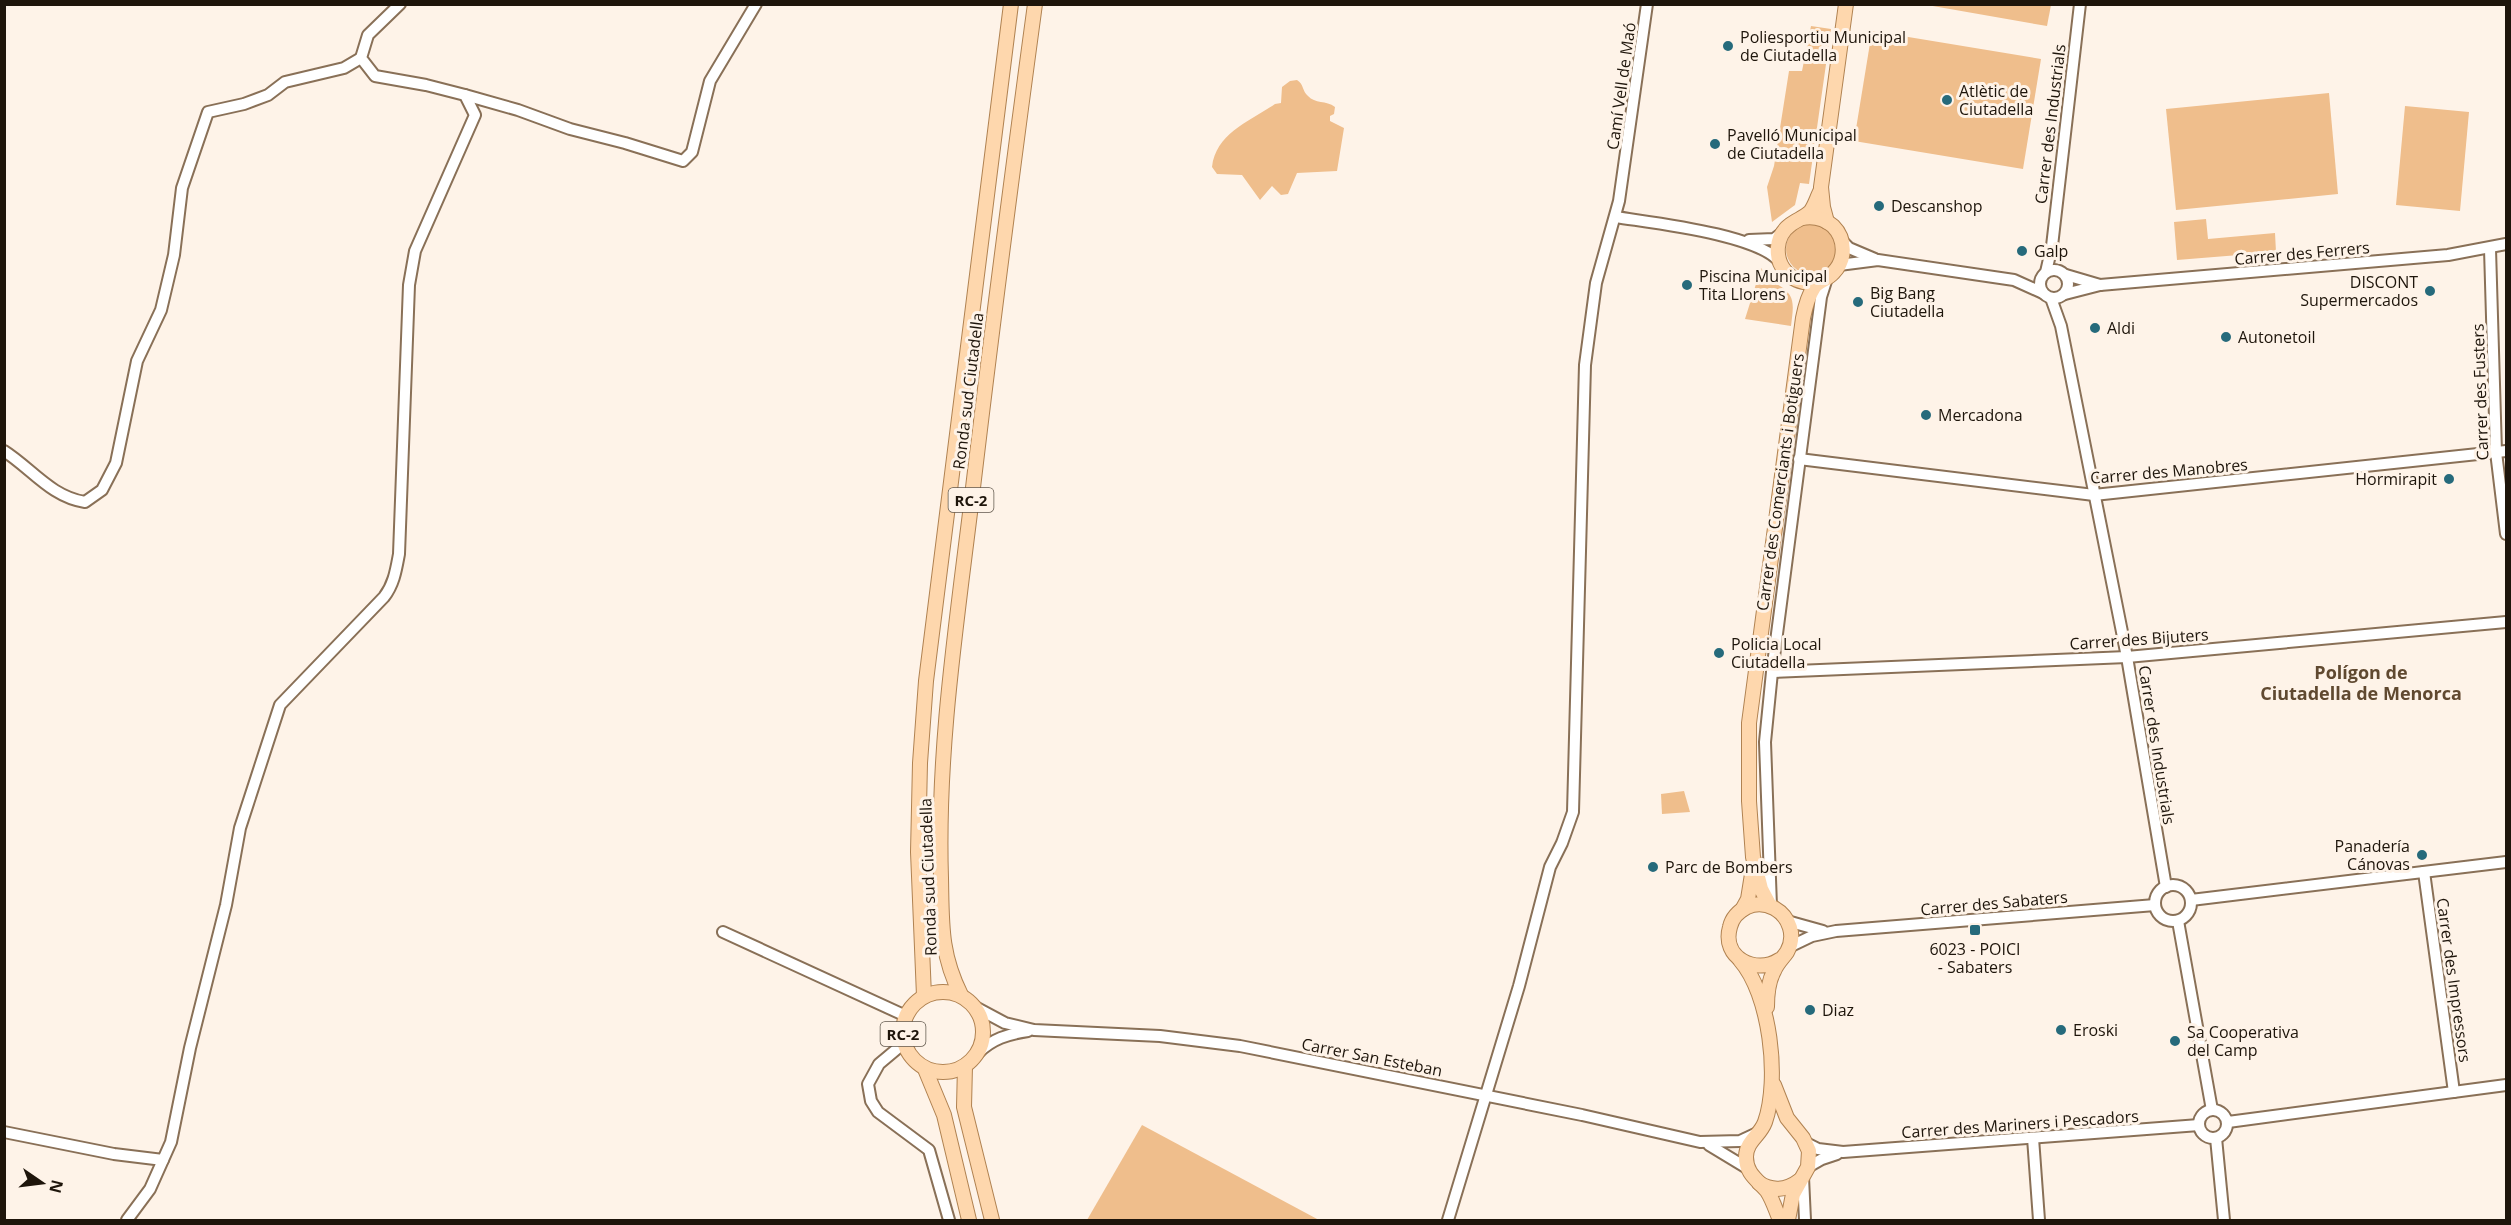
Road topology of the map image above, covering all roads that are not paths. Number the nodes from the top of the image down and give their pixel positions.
1 (400, 4) edge
2 (756, 4) edge
3 (1011, 4) edge
4 (1035, 4) edge
5 (1647, 4) edge
6 (1846, 4) edge
7 (2080, 4) edge
8 (361, 58) junction
9 (465, 95) junction
10 (1822, 188) junction
11 (1616, 217) junction
12 (1802, 218) junction
13 (1827, 222) junction
14 (1783, 233) junction
15 (1740, 240) junction
16 (1842, 241) junction
17 (2506, 244) edge
18 (2052, 246) junction
19 (2490, 249) junction
20 (1878, 260) junction
21 (1780, 262) junction
22 (1839, 265) junction
23 (2045, 273) junction
24 (2063, 273) junction
25 (1797, 280) junction
26 (1824, 280) junction
27 (2014, 280) junction
28 (2100, 285) junction
29 (2055, 296) junction
30 (1803, 318) junction
31 (4, 451) edge
32 (2501, 452) edge
33 (1799, 459) junction
34 (2094, 495) junction
35 (2506, 534) edge
36 (2506, 622) edge
37 (2127, 657) junction
38 (1772, 672) junction
39 (1753, 857) junction
40 (2506, 862) edge
41 (2424, 872) junction
42 (2166, 887) junction
43 (2191, 900) junction
44 (2155, 905) junction
45 (1770, 906) junction
46 (1742, 910) junction
47 (1787, 921) junction
48 (2178, 921) junction
49 (1836, 931) junction
50 (723, 932) dead end
51 (1789, 947) junction
52 (1740, 960) junction
53 (1779, 960) junction
54 (960, 995) junction
55 (924, 996) junction
56 (975, 1007) junction
57 (906, 1016) junction
58 (1767, 1021) junction
59 (1034, 1030) junction
60 (904, 1043) junction
61 (978, 1053) junction
62 (965, 1066) junction
63 (926, 1069) junction
64 (1772, 1074) junction
65 (2506, 1085) edge
66 (2454, 1092) junction
67 (1487, 1096) junction
68 (2212, 1110) junction
69 (2228, 1122) junction
70 (2199, 1125) junction
71 (1795, 1130) junction
72 (4, 1132) edge
73 (1757, 1133) junction
74 (2033, 1138) junction
75 (2216, 1138) junction
76 (1700, 1142) junction
77 (1806, 1143) junction
78 (1843, 1152) junction
79 (164, 1160) junction
80 (1748, 1168) junction
81 (1804, 1174) junction
82 (1758, 1182) junction
83 (127, 1221) edge
84 (949, 1221) edge
85 (969, 1221) edge
86 (992, 1221) edge
87 (1448, 1221) edge
88 (1780, 1221) edge
89 (1788, 1221) edge
90 (1805, 1221) edge
91 (2039, 1221) edge
92 (2224, 1221) edge

1 - 8 street
2 - 9 street
3 - 55 main road, Ronda sud Ciutadella / RC-2
4 - 54 main road, Ronda sud Ciutadella / RC-2
5 - 11 street, Camí Vell de Maó
6 - 10 main road
7 - 18 street, Carrer des Industrials
8 - 9 street
8 - 31 street
9 - 79 street
10 - 12 main road
10 - 13 main road
11 - 15 street
11 - 67 street, Camí Vell de Maó
12 - 13 main road
12 - 14 main road
13 - 16 main road
14 - 15 street
14 - 21 main road
15 - 21 street
16 - 20 street
16 - 22 main road
17 - 19 street, Carrer des Ferrers
18 - 23 street, Carrer des Industrials
18 - 24 street, Carrer des Industrials
19 - 28 street, Carrer des Ferrers
19 - 32 street, Carrer des Fusters
20 - 22 street
20 - 27 street
21 - 25 main road
22 - 26 main road
23 - 24 street
23 - 27 street
23 - 29 street
24 - 28 street, Carrer des Ferrers
24 - 29 street
25 - 26 main road
25 - 30 main road
26 - 30 main road
26 - 33 street, Carrer des Comerciants i Botiguers
27 - 29 street
28 - 29 street, Carrer des Ferrers
29 - 34 street, Carrer des Industrials
30 - 39 main road
32 - 34 street, Carrer des Manobres
32 - 35 street, Carrer des Fusters
33 - 34 street, Carrer des Manobres
33 - 38 street, Carrer des Comerciants i Botiguers
34 - 37 street, Carrer des Industrials
36 - 37 street, Carrer des Bijuters
37 - 38 street, Carrer des Bijuters
37 - 42 street, Carrer des Industrials
38 - 45 street, Carrer des Comerciants i Botiguers
39 - 45 main road
39 - 46 main road
40 - 41 street
41 - 43 street
41 - 66 street, Carrer des Impressors
42 - 43 street
42 - 44 street
43 - 48 street
44 - 48 street
44 - 49 street, Carrer des Sabaters
45 - 46 main road
45 - 47 main road
46 - 52 main road
47 - 49 street, Carrer des Sabaters
47 - 51 main road
48 - 68 street
49 - 51 street, Carrer des Sabaters
50 - 57 street
51 - 53 main road
52 - 53 main road
52 - 58 main road
53 - 58 main road
54 - 55 main road
54 - 56 main road, RC-2
55 - 57 main road, RC-2
56 - 59 street, Carrer San Esteban
56 - 61 main road
57 - 60 main road, RC-2
58 - 64 main road
59 - 61 street, Carrer San Esteban
59 - 67 street, Carrer San Esteban
60 - 63 main road, RC-2
60 - 84 street
61 - 62 main road
62 - 63 main road, RC-2
62 - 86 main road
63 - 85 main road, RC-2
64 - 71 main road
64 - 73 main road
65 - 66 street
66 - 69 street
67 - 76 street, Carrer San Esteban
67 - 87 street, Camí Vell de Maó
68 - 69 street
68 - 70 street
69 - 75 street
70 - 74 street, Carrer des Mariners i Pescadors
70 - 75 street
71 - 73 main road
71 - 77 main road
72 - 79 street
73 - 76 street, Carrer San Esteban
73 - 80 main road
74 - 78 street, Carrer des Mariners i Pescadors
74 - 91 street
75 - 92 street
76 - 80 street, Carrer San Esteban
77 - 78 street, Carrer des Mariners i Pescadors
77 - 81 main road
78 - 81 street, Carrer des Mariners i Pescadors
79 - 83 street
80 - 82 main road
81 - 82 main road
81 - 89 main road
81 - 90 street
82 - 88 main road

